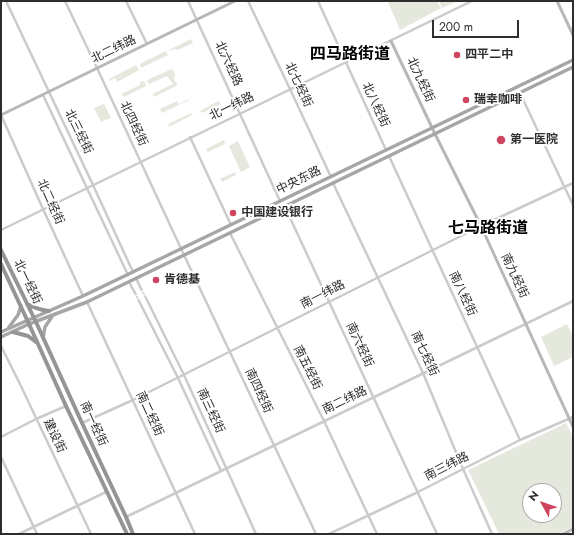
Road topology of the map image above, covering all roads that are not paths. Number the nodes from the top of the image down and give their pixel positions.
1 (6, 1) edge
2 (65, 1) edge
3 (126, 1) edge
4 (188, 1) edge
5 (235, 1) edge
6 (248, 1) edge
7 (318, 1) edge
8 (472, 1) edge
9 (557, 1) edge
10 (197, 20) junction
11 (573, 35) edge
12 (391, 41) junction
13 (147, 44) junction
14 (573, 60) edge
15 (345, 62) junction
16 (573, 67) edge
17 (97, 68) junction
18 (290, 88) junction
19 (49, 92) junction
20 (520, 92) junction
21 (43, 95) junction
22 (240, 113) junction
23 (1, 115) edge
24 (432, 128) junction
25 (435, 134) junction
26 (190, 138) junction
27 (386, 150) junction
28 (389, 156) junction
29 (141, 162) junction
30 (331, 177) junction
31 (333, 183) junction
32 (573, 183) edge
33 (94, 185) junction
34 (87, 188) junction
35 (564, 188) junction
36 (280, 201) junction
37 (573, 205) edge
38 (284, 207) junction
39 (43, 209) junction
40 (231, 225) junction
41 (481, 226) junction
42 (1, 230) edge
43 (230, 233) junction
44 (181, 249) junction
45 (1, 250) edge
46 (432, 250) junction
47 (184, 255) junction
48 (1, 264) edge
49 (133, 272) junction
50 (128, 274) junction
51 (136, 278) junction
52 (378, 278) junction
53 (129, 281) junction
54 (142, 289) tunnel mouth
55 (135, 293) tunnel mouth
56 (83, 296) junction
57 (146, 298) tunnel mouth
58 (139, 300) tunnel mouth
59 (573, 301) edge
60 (87, 302) junction
61 (329, 302) junction
62 (26, 303) junction
63 (21, 306) junction
64 (49, 311) junction
65 (53, 315) junction
66 (33, 318) junction
67 (27, 320) junction
68 (36, 322) junction
69 (29, 324) junction
70 (526, 324) junction
71 (8, 328) junction
72 (277, 328) junction
73 (1, 332) edge
74 (13, 332) junction
75 (1, 337) edge
76 (43, 338) junction
77 (38, 344) junction
78 (1, 346) edge
79 (477, 347) junction
80 (229, 352) junction
81 (423, 373) junction
82 (184, 375) junction
83 (178, 378) junction
84 (374, 397) junction
85 (133, 400) junction
86 (66, 406) junction
87 (571, 418) edge
88 (36, 419) junction
89 (324, 421) junction
90 (82, 423) junction
91 (573, 427) edge
92 (1, 437) edge
93 (520, 440) junction
94 (274, 446) junction
95 (1, 457) edge
96 (227, 468) junction
97 (463, 469) junction
98 (221, 471) junction
99 (107, 491) junction
100 (418, 492) junction
101 (176, 493) junction
102 (77, 506) junction
103 (368, 515) junction
104 (126, 517) junction
105 (34, 527) junction
106 (573, 529) edge
107 (19, 534) edge
108 (37, 534) edge
109 (90, 534) edge
110 (127, 534) edge
111 (133, 534) edge
112 (195, 534) edge
113 (256, 534) edge
114 (316, 534) edge
115 (329, 534) edge
116 (377, 534) edge
117 (437, 534) edge
118 (492, 534) edge
119 (563, 534) edge

1 - 19 street, 北三经街
2 - 17 street, 北四经街
3 - 13 street
4 - 10 street, 北六经路
5 - 10 street, 北二纬路
6 - 18 street, 北七经街
7 - 15 street, 北八经街
8 - 12 street, 北一纬路
9 - 11 street
10 - 13 street, 北二纬路
10 - 22 street, 北六经路
12 - 15 street, 北一纬路
12 - 24 street, 北九经街
13 - 17 street, 北二纬路
14 - 24 main road, 中央东路
15 - 18 street, 北一纬路
15 - 27 street, 北八经街
16 - 20 main road, 中央东路
17 - 19 street, 北二纬路
17 - 29 street, 北四经街
18 - 22 street, 北一纬路
18 - 30 street, 北七经街
19 - 21 street, 北二纬路
19 - 33 street, 北三经街
20 - 25 main road, 中央东路
20 - 35 street
21 - 23 street, 北二纬路
21 - 34 street
22 - 26 street, 北一纬路
22 - 36 street, 北六经路
23 - 39 street, 北二经街
24 - 25 street, 北九经街
24 - 27 main road, 中央东路
25 - 28 main road, 中央东路
25 - 41 street, 南九经街
26 - 29 street, 北一纬路
26 - 40 street
27 - 30 main road, 中央东路
28 - 31 main road, 中央东路
28 - 46 street, 南八经街
29 - 33 street, 北一纬路
29 - 44 street, 北四经街
30 - 36 main road, 中央东路
31 - 38 main road, 中央东路
31 - 52 street, 南七经街
32 - 35 street, 南一纬路
33 - 34 street, 北一纬路
33 - 49 street, 北三经街
34 - 39 street, 北一纬路
34 - 50 street
35 - 37 street
35 - 41 street, 南一纬路
36 - 40 main road, 中央东路
38 - 43 main road, 中央东路
38 - 61 street, 南六经街
39 - 42 street, 北一纬路
39 - 56 street, 北二经街
40 - 44 main road, 中央东路
41 - 46 street, 南一纬路
41 - 70 street, 南九经街
43 - 47 main road, 中央东路
43 - 72 street, 南五经街
44 - 47 street, 北四经街
44 - 49 main road, 中央东路
45 - 62 highway, 北一经街
46 - 52 street, 南一纬路
46 - 79 street, 南八经街
47 - 51 main road, 中央东路
47 - 80 street, 南四经街
48 - 63 highway, 北一经街
49 - 50 main road, 中央东路
50 - 56 main road, 中央东路
51 - 53 main road, 中央东路
51 - 54 street
52 - 61 street, 南一纬路
52 - 81 street, 南七经街
53 - 55 street
53 - 60 main road, 中央东路
56 - 64 main road, 中央东路
57 - 82 street, 南三经街
58 - 83 street
59 - 70 street, 南二纬路
60 - 65 main road, 中央东路
60 - 85 street, 南二经街
61 - 72 street, 南一纬路
61 - 84 street, 南六经街
62 - 64 highway
62 - 66 highway, 北一经街
63 - 67 highway, 北一经街
63 - 71 main road
64 - 66 main road, 中央东路
65 - 68 main road, 中央东路
65 - 76 main road
66 - 67 main road, 中央东路
66 - 68 highway, 北一经街
67 - 69 highway, 北一经街
67 - 71 main road, 中央东路
68 - 69 main road, 中央东路
68 - 76 highway, 南一经街
69 - 74 main road, 中央东路
69 - 77 highway, 南一经街
70 - 79 street, 南二纬路
70 - 87 street, 南九经街
71 - 73 main road, 中央东路
72 - 80 street, 南一纬路
72 - 89 street, 南五经街
74 - 75 main road, 中央东路
74 - 77 highway
76 - 90 highway, 南一经街
77 - 86 highway, 南一经街
78 - 88 street, 建设街
79 - 81 street, 南二纬路
79 - 93 street, 南八经街
80 - 82 street, 南一纬路
80 - 94 street, 南四经街
81 - 84 street, 南二纬路
81 - 97 street, 南七经街
82 - 83 street, 南一纬路
82 - 96 street, 南三经街
83 - 85 street, 南一纬路
83 - 98 street
84 - 89 street, 南二纬路
84 - 100 street, 南六经街
85 - 90 street, 南一纬路
85 - 101 street, 南二经街
86 - 88 street
86 - 99 highway, 南一经街
87 - 91 street, 南九经街
87 - 93 street, 南三纬路
88 - 92 street
88 - 102 street, 建设街
89 - 94 street, 南二纬路
89 - 103 street, 南五经街
90 - 104 highway, 南一经街
93 - 97 street, 南三纬路
94 - 96 street, 南二纬路
94 - 114 street, 南四经街
95 - 105 street
96 - 98 street, 南二纬路
96 - 113 street, 南三经街
97 - 100 street, 南三纬路
97 - 118 street, 南七经街
98 - 101 street, 南二纬路
99 - 102 street
99 - 110 highway, 南一经街
100 - 103 street, 南三纬路
100 - 117 street, 南六经街
101 - 104 street, 南二纬路
101 - 112 street, 南二经街
102 - 105 street
102 - 109 street, 建设街
103 - 115 street, 南三纬路
103 - 116 street, 南五经街
104 - 111 highway, 南一经街
105 - 107 street
105 - 108 street
106 - 119 street

